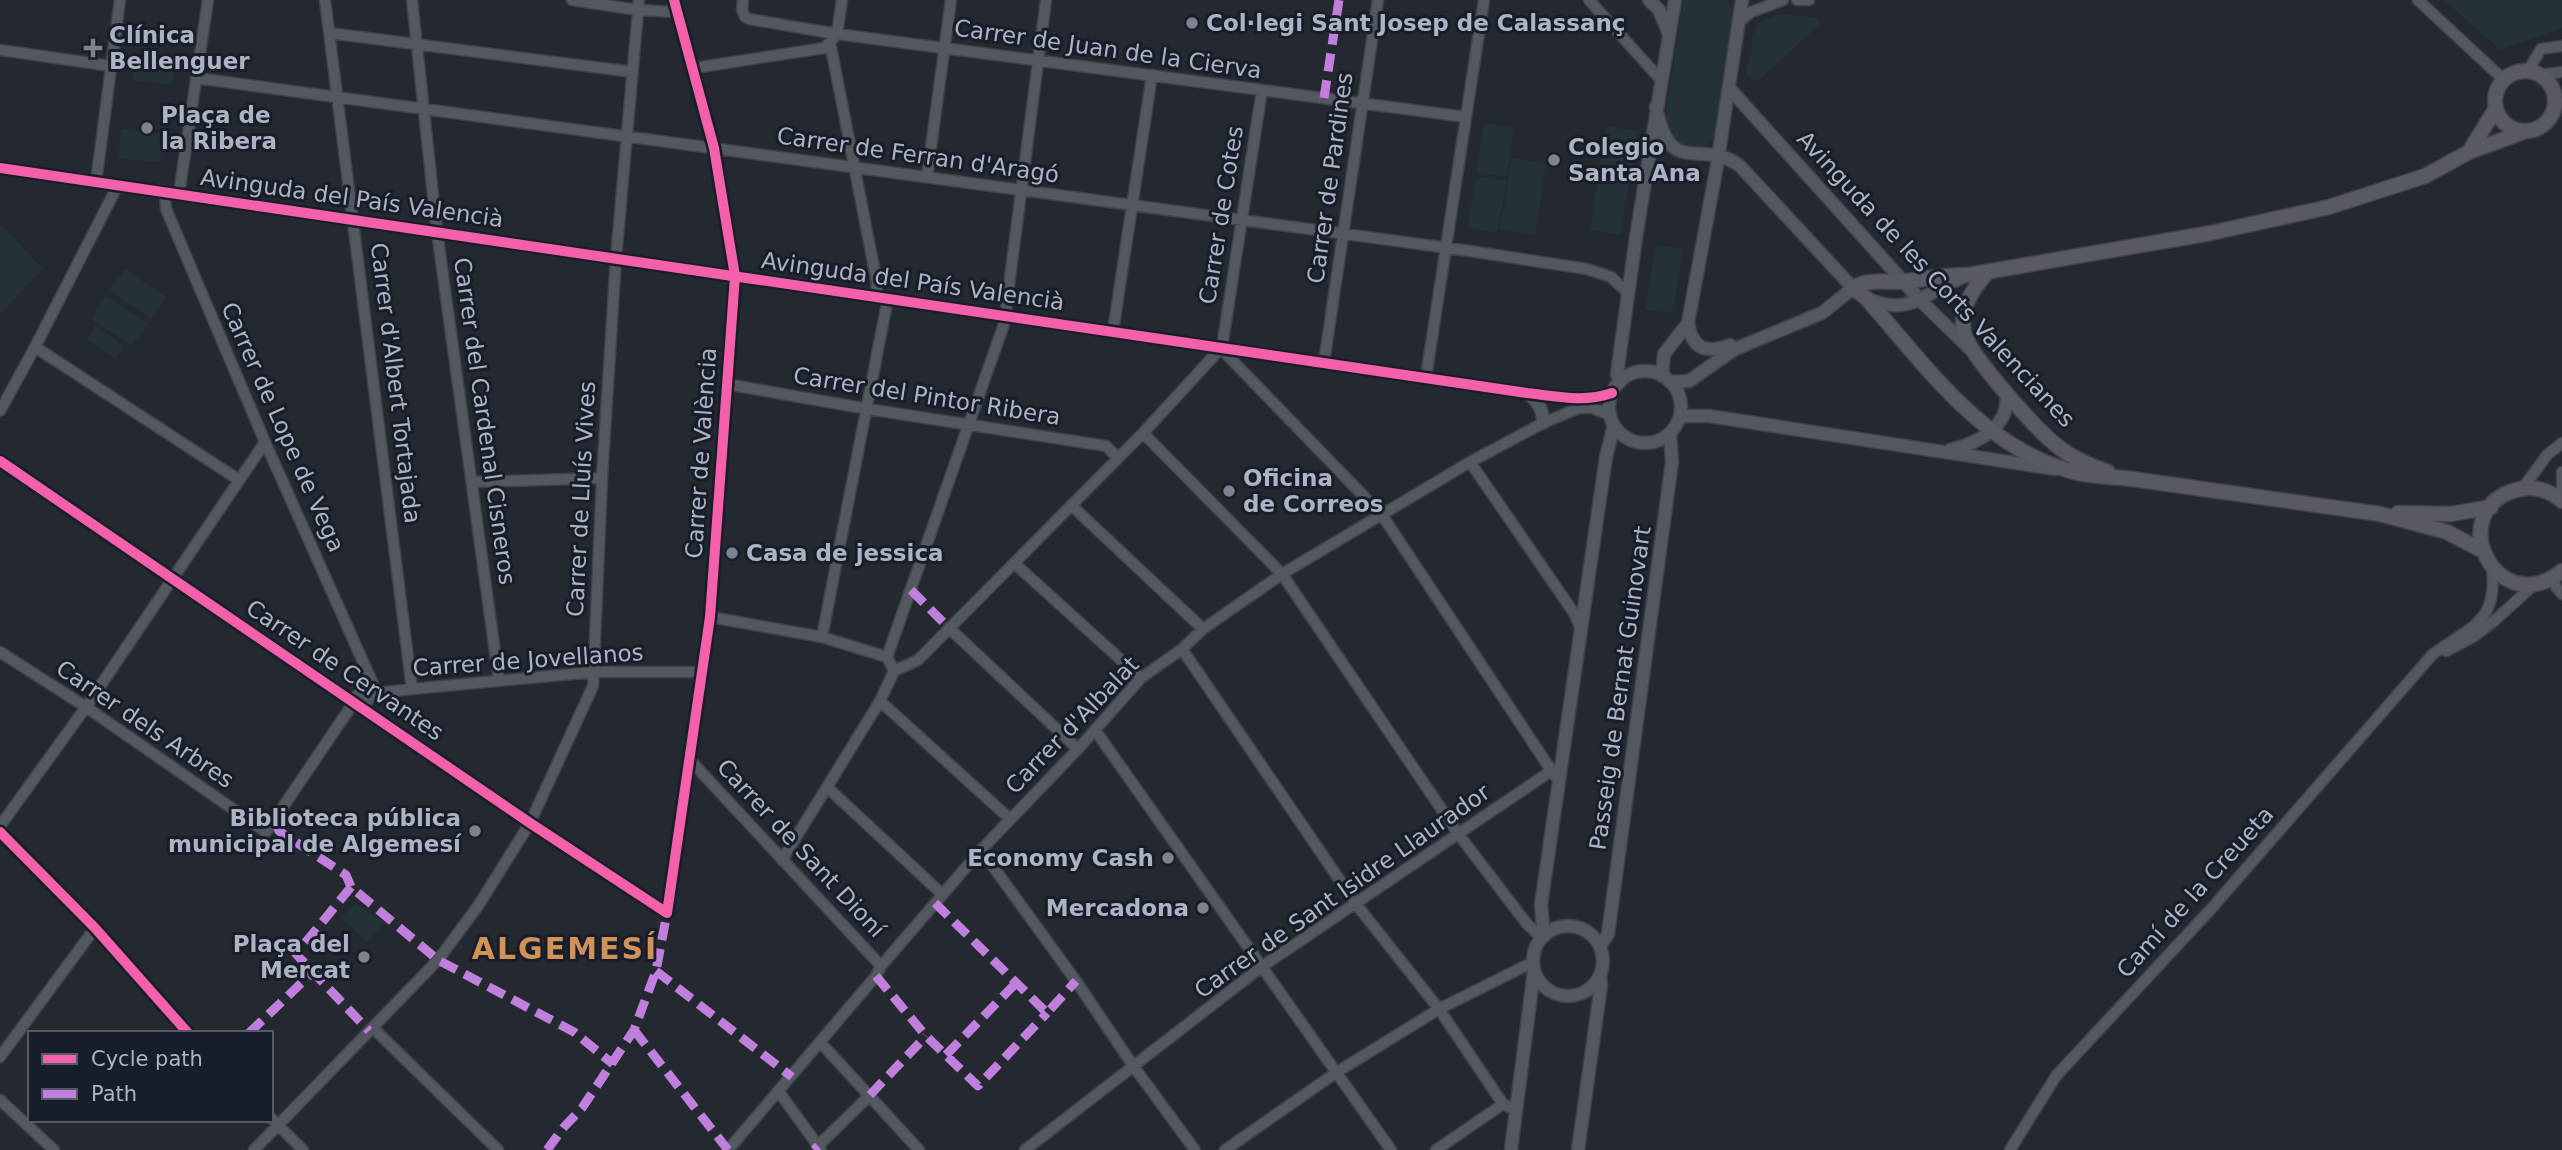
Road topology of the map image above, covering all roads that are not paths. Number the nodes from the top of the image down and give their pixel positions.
1 (120, 0) edge
2 (208, 0) edge
3 (325, 0) edge
4 (412, 0) edge
5 (572, 0) edge
6 (674, 0) edge
7 (743, 0) edge
8 (842, 0) edge
9 (951, 0) edge
10 (1046, 0) edge
11 (1378, 0) edge
12 (1484, 0) edge
13 (1589, 0) edge
14 (1649, 0) edge
15 (1675, 0) edge
16 (1742, 0) edge
17 (1783, 0) edge
18 (1797, 0) edge
19 (1809, 0) edge
20 (2418, 0) edge
21 (639, 5) edge
22 (677, 12) junction
23 (1739, 22) junction
24 (329, 33) junction
25 (1669, 34) junction
26 (833, 38) junction
27 (418, 44) junction
28 (2562, 46) edge
29 (944, 48) junction
30 (0, 50) edge
31 (1038, 61) junction
32 (111, 66) junction
33 (694, 68) junction
34 (632, 72) junction
35 (2562, 72) edge
36 (2534, 73) junction
37 (1152, 75) junction
38 (196, 78) junction
39 (1661, 80) junction
40 (2504, 80) junction
41 (2557, 87) edge
42 (1729, 88) junction
43 (1262, 90) junction
44 (338, 97) junction
45 (1363, 103) junction
46 (1656, 107) junction
47 (2496, 108) junction
48 (425, 109) junction
49 (1466, 117) junction
50 (2555, 118) edge
51 (2526, 131) junction
52 (627, 136) junction
53 (714, 148) junction
54 (2469, 152) junction
55 (1718, 154) junction
56 (0, 168) edge
57 (855, 168) junction
58 (927, 177) junction
59 (96, 182) junction
60 (118, 185) junction
61 (1022, 190) junction
62 (165, 192) junction
63 (179, 194) junction
64 (1132, 205) junction
65 (354, 220) junction
66 (1242, 220) junction
67 (438, 232) junction
68 (1343, 234) junction
69 (1446, 248) junction
70 (616, 258) junction
71 (1990, 271) junction
72 (1968, 275) junction
73 (735, 276) junction
74 (1903, 282) junction
75 (1853, 288) junction
76 (1628, 293) junction
77 (882, 297) junction
78 (1866, 298) junction
79 (1920, 300) junction
80 (1005, 316) junction
81 (1688, 323) junction
82 (1795, 324) junction
83 (1113, 331) junction
84 (36, 347) junction
85 (1222, 347) junction
86 (1972, 351) junction
87 (1324, 362) junction
88 (1426, 377) junction
89 (1666, 379) junction
90 (726, 384) junction
91 (1616, 388) junction
92 (2006, 391) junction
93 (1527, 393) junction
94 (868, 410) junction
95 (0, 411) edge
96 (1680, 416) junction
97 (1612, 420) junction
98 (1543, 423) junction
99 (969, 424) junction
100 (1991, 432) junction
101 (1143, 433) junction
102 (1670, 433) junction
103 (265, 442) junction
104 (2562, 443) edge
105 (1942, 452) junction
106 (1117, 457) junction
107 (0, 461) edge
108 (1470, 462) junction
109 (2066, 470) junction
110 (2562, 472) edge
111 (602, 478) junction
112 (2125, 478) junction
113 (239, 480) junction
114 (473, 482) junction
115 (2523, 488) junction
116 (2562, 501) edge
117 (1071, 505) junction
118 (2491, 507) junction
119 (2380, 514) junction
120 (1382, 515) junction
121 (2483, 551) junction
122 (1014, 563) junction
123 (2492, 568) junction
124 (1282, 575) junction
125 (2558, 575) edge
126 (171, 577) junction
127 (2535, 584) junction
128 (2562, 594) edge
129 (710, 617) junction
130 (949, 628) junction
131 (1203, 629) junction
132 (1581, 629) junction
133 (822, 637) junction
134 (1182, 649) junction
135 (0, 652) edge
136 (887, 657) junction
137 (2421, 668) junction
138 (894, 671) junction
139 (594, 672) junction
140 (702, 672) junction
141 (370, 677) junction
142 (1141, 678) junction
143 (499, 681) junction
144 (412, 689) junction
145 (377, 693) junction
146 (880, 701) junction
147 (355, 703) junction
148 (86, 707) junction
149 (1095, 730) junction
150 (1078, 749) junction
151 (690, 760) junction
152 (1555, 776) junction
153 (828, 788) junction
154 (1010, 818) junction
155 (530, 823) junction
156 (0, 826) edge
157 (0, 832) edge
158 (1459, 835) junction
159 (981, 850) junction
160 (782, 860) junction
161 (942, 894) junction
162 (1356, 904) junction
163 (667, 913) joint
164 (95, 928) junction
165 (1543, 937) junction
166 (1600, 946) junction
167 (881, 966) junction
168 (1534, 966) junction
169 (1261, 968) junction
170 (1600, 975) junction
171 (1439, 1009) junction
172 (186, 1031) edge
173 (370, 1031) junction
174 (820, 1042) junction
175 (0, 1056) edge
176 (1133, 1068) junction
177 (1337, 1072) junction
178 (779, 1092) junction
179 (870, 1095) junction
180 (0, 1100) edge
181 (1503, 1104) junction
182 (1516, 1110) junction
183 (275, 1121) edge
184 (2012, 1147) edge
185 (819, 1148) edge
186 (54, 1150) edge
187 (254, 1150) edge
188 (303, 1150) edge
189 (498, 1150) edge
190 (728, 1150) edge
191 (919, 1150) edge
192 (1025, 1150) edge
193 (1195, 1150) edge
194 (1225, 1150) edge
195 (1391, 1150) edge
196 (1436, 1150) edge
197 (1511, 1150) edge
198 (1578, 1150) edge

1 - 32 street
2 - 38 street
3 - 24 street, Carrer d'Albert Tortajada
4 - 27 street, Carrer del Cardenal Cisneros
5 - 21 street
6 - 22 street, Carrer de València
7 - 26 street, Carrer de Juan de la Cierva
8 - 26 street
9 - 29 street
10 - 31 street
11 - 45 street, Carrer de Pardines
12 - 49 street
13 - 39 street
14 - 25 street
15 - 25 street
16 - 23 street
17 - 23 street
18 - 19 street
20 - 40 street
21 - 22 street
21 - 34 street, Carrer de Lluís Vives
22 - 33 street, Carrer de València
23 - 42 street
24 - 27 street
24 - 44 street, Carrer d'Albert Tortajada
25 - 39 street
26 - 29 street, Carrer de Juan de la Cierva
26 - 33 street
26 - 57 street
27 - 34 street
27 - 48 street, Carrer del Cardenal Cisneros
28 - 36 street
29 - 31 street, Carrer de Juan de la Cierva
29 - 58 street
30 - 32 street
31 - 37 street, Carrer de Juan de la Cierva
31 - 61 street
32 - 59 street
33 - 53 street, Carrer de València
34 - 52 street, Carrer de Lluís Vives
35 - 36 street
36 - 40 main road
36 - 41 main road
37 - 43 street, Carrer de Juan de la Cierva
37 - 64 street
38 - 44 street, Carrer de Ferran d'Aragó
38 - 63 street
39 - 46 street
40 - 47 main road
41 - 50 main road
42 - 55 street
42 - 74 street, Avinguda de les Corts Valencianes
43 - 45 street, Carrer de Juan de la Cierva
43 - 66 street, Carrer de Cotes
44 - 48 street, Carrer de Ferran d'Aragó
44 - 65 street, Carrer d'Albert Tortajada
45 - 49 street, Carrer de Juan de la Cierva
45 - 68 street, Carrer de Pardines
46 - 55 street
46 - 76 street
47 - 51 main road
47 - 54 main road
48 - 52 street, Carrer de Ferran d'Aragó
48 - 67 street, Carrer del Cardenal Cisneros
49 - 69 street
50 - 51 main road
51 - 54 main road
52 - 53 street, Carrer de Ferran d'Aragó
52 - 70 street, Carrer de Lluís Vives
53 - 57 street, Carrer de Ferran d'Aragó
53 - 73 street, Carrer de València
54 - 71 main road
55 - 75 street, Avinguda de les Corts Valencianes
55 - 81 street
56 - 59 street, Avinguda del País Valencià
57 - 58 street, Carrer de Ferran d'Aragó
57 - 77 street
58 - 61 street, Carrer de Ferran d'Aragó
59 - 60 street, Avinguda del País Valencià
60 - 62 street, Avinguda del País Valencià
60 - 84 street
61 - 64 street, Carrer de Ferran d'Aragó
61 - 80 street
62 - 63 street, Avinguda del País Valencià
62 - 103 street, Carrer de Lope de Vega
63 - 65 street, Avinguda del País Valencià
64 - 66 street, Carrer de Ferran d'Aragó
64 - 83 street
65 - 67 street, Avinguda del País Valencià
65 - 144 street, Carrer d'Albert Tortajada
66 - 68 street, Carrer de Ferran d'Aragó
66 - 85 street, Carrer de Cotes
67 - 70 street, Avinguda del País Valencià
67 - 114 street, Carrer del Cardenal Cisneros
68 - 69 street, Carrer de Ferran d'Aragó
68 - 87 street, Carrer de Pardines
69 - 76 street, Carrer de Ferran d'Aragó
69 - 88 street
70 - 73 street, Avinguda del País Valencià
70 - 111 street, Carrer de Lluís Vives
71 - 72 main road
71 - 86 main road
72 - 74 main road
72 - 79 street
73 - 77 street, Avinguda del País Valencià
73 - 90 street, Carrer de València
74 - 75 main road
74 - 79 street, Avinguda de les Corts Valencianes
75 - 78 main road, Avinguda de les Corts Valencianes
75 - 82 street
76 - 91 street
77 - 80 street, Avinguda del País Valencià
77 - 94 street
78 - 79 street
78 - 100 main road, Avinguda de les Corts Valencianes
79 - 86 street, Avinguda de les Corts Valencianes
80 - 83 street, Avinguda del País Valencià
80 - 99 street
81 - 82 street
81 - 89 street
82 - 89 street
83 - 85 street, Avinguda del País Valencià
84 - 95 street
84 - 113 street
85 - 87 street, Avinguda del País Valencià
85 - 101 street
85 - 120 street
86 - 92 main road, Avinguda de les Corts Valencianes
87 - 88 street, Avinguda del País Valencià
88 - 93 street, Avinguda del País Valencià
89 - 91 street
89 - 96 street
90 - 94 street, Carrer del Pintor Ribera
90 - 129 street, Carrer de València
91 - 93 street, Avinguda del País Valencià
91 - 97 street
92 - 100 street
92 - 112 main road, Avinguda de les Corts Valencianes
93 - 98 street
94 - 99 street, Carrer del Pintor Ribera
94 - 133 street
96 - 102 street
96 - 105 street
97 - 98 street, Carrer d'Albalat
97 - 102 street
97 - 132 street, Passeig de Bernat Guinovart
98 - 108 street, Carrer d'Albalat
99 - 106 street, Carrer del Pintor Ribera
99 - 136 street
100 - 105 street
100 - 109 main road, Avinguda de les Corts Valencianes
101 - 106 street
101 - 124 street
102 - 166 street, Passeig de Bernat Guinovart
103 - 113 street
103 - 141 street, Carrer de Lope de Vega
104 - 115 street
105 - 109 street
106 - 117 street
107 - 126 street, Carrer de Cervantes
108 - 120 street, Carrer d'Albalat
108 - 132 street
109 - 112 main road, Avinguda de les Corts Valencianes
110 - 116 street
111 - 114 street
111 - 139 street, Carrer de Lluís Vives
112 - 119 main road
113 - 126 street
114 - 143 street, Carrer del Cardenal Cisneros
115 - 116 main road
115 - 118 main road
117 - 122 street
117 - 131 street
118 - 119 main road
118 - 121 main road
119 - 121 main road
120 - 124 street, Carrer d'Albalat
120 - 152 street
121 - 123 main road
122 - 130 street
122 - 142 street
123 - 127 main road
123 - 137 street, Camí de la Creueta
124 - 131 street, Carrer d'Albalat
124 - 158 street
125 - 127 main road
125 - 128 street
126 - 147 street, Carrer de Cervantes
126 - 148 street
127 - 137 street, Camí de la Creueta
129 - 133 street
129 - 140 street, Carrer de València
130 - 138 street
130 - 150 street
131 - 134 street, Carrer d'Albalat
132 - 152 street, Passeig de Bernat Guinovart
133 - 136 street
134 - 142 street, Carrer d'Albalat
134 - 162 street
135 - 148 street, Carrer dels Arbres
136 - 138 street
137 - 184 street, Camí de la Creueta
138 - 146 street
139 - 140 street, Carrer de Jovellanos
139 - 143 street, Carrer de Jovellanos
139 - 155 street, Carrer de Lluís Vives
140 - 151 street, Carrer de València
141 - 145 street, Carrer de Lope de Vega
141 - 147 street
142 - 149 street, Carrer d'Albalat
143 - 144 street, Carrer de Jovellanos
144 - 145 street, Carrer de Jovellanos
145 - 147 street
146 - 153 street
146 - 154 street
147 - 148 street, Carrer dels Arbres
147 - 155 street, Carrer de Cervantes
148 - 156 street
149 - 150 street, Carrer d'Albalat
149 - 169 street
150 - 154 street, Carrer d'Albalat
151 - 160 street, Carrer de Sant Dioní
151 - 163 street, Carrer de València
152 - 158 street, Carrer de Sant Isidre Llaurador
152 - 165 street, Passeig de Bernat Guinovart
153 - 160 street
153 - 161 street
154 - 159 street, Carrer d'Albalat
155 - 163 street, Carrer de Cervantes
155 - 173 street, Carrer de Lluís Vives
157 - 164 street
158 - 162 street, Carrer de Sant Isidre Llaurador
158 - 165 street
159 - 161 street, Carrer d'Albalat
159 - 176 street
160 - 167 street, Carrer de Sant Dioní
161 - 167 street, Carrer d'Albalat
162 - 169 street, Carrer de Sant Isidre Llaurador
162 - 171 street
164 - 172 street
164 - 175 street
165 - 166 street
165 - 168 street
166 - 170 street
167 - 174 street, Carrer d'Albalat
168 - 170 street
168 - 171 street
168 - 182 street
169 - 176 street, Carrer de Sant Isidre Llaurador
169 - 177 street
170 - 198 street
171 - 177 street
171 - 181 street
173 - 183 street
173 - 189 street
174 - 178 street, Carrer d'Albalat
174 - 179 street
176 - 192 street, Carrer de Sant Isidre Llaurador
176 - 193 street
177 - 194 street
177 - 195 street
178 - 185 street
178 - 190 street, Carrer d'Albalat
179 - 185 street
179 - 191 street
180 - 186 street
181 - 182 street
181 - 196 street
182 - 197 street
183 - 187 street
183 - 188 street

